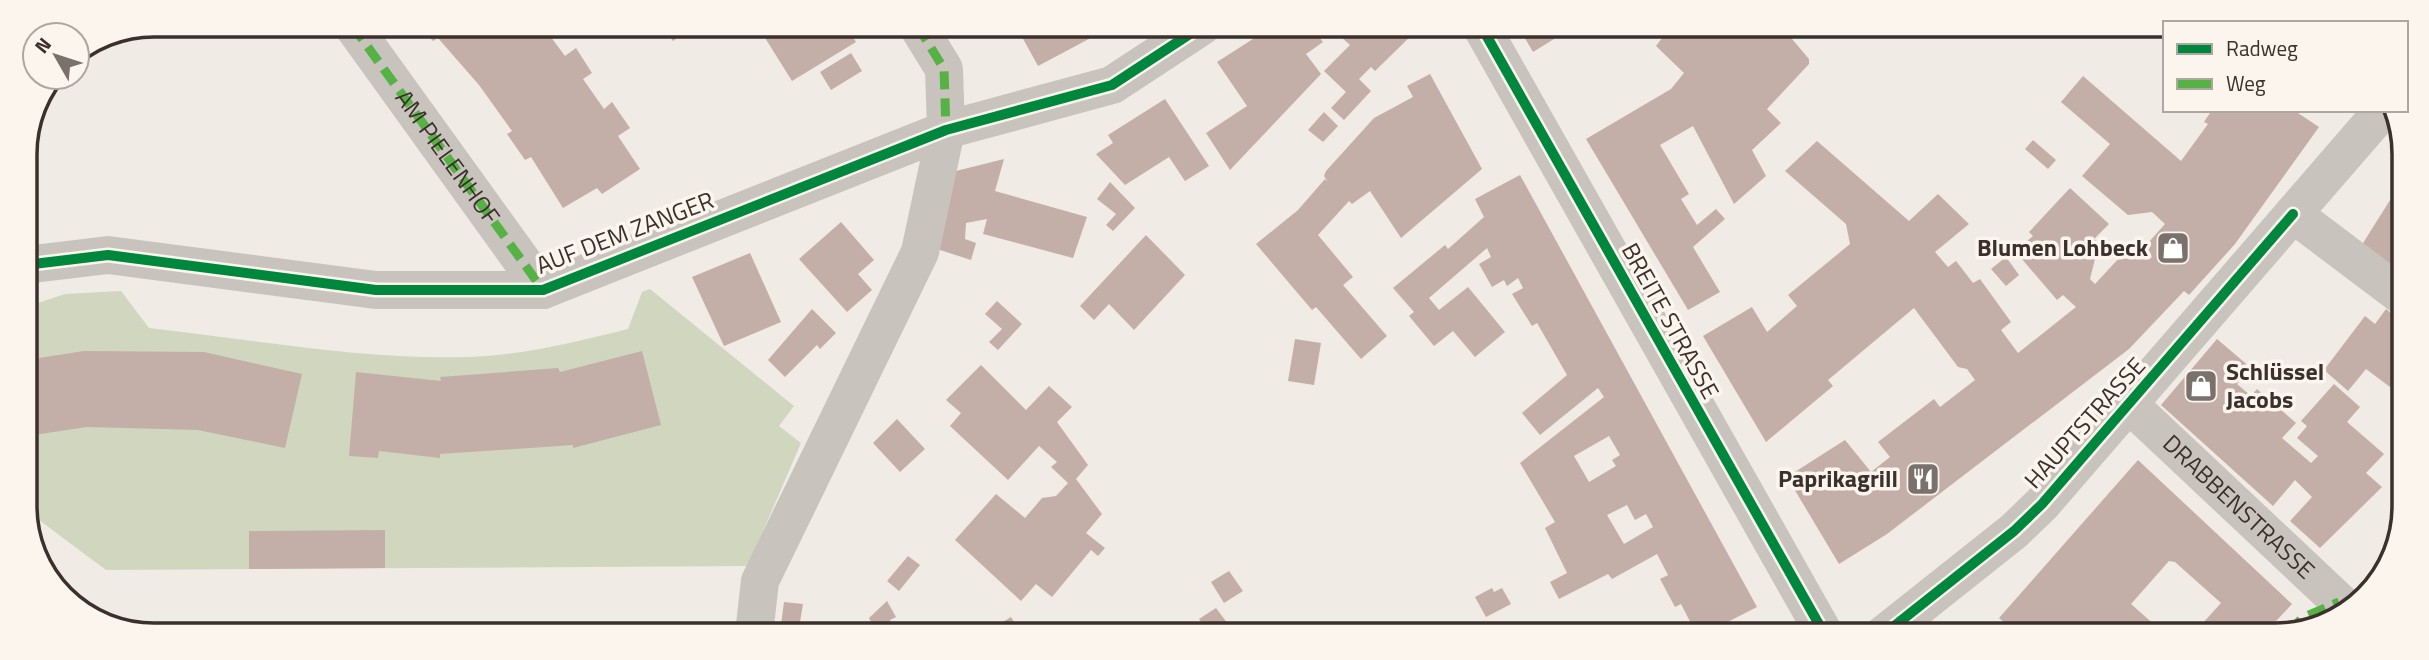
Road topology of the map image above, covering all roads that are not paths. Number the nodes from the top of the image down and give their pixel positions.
1 (361, 37) edge
2 (924, 37) edge
3 (1185, 37) edge
4 (1487, 37) edge
5 (2381, 112) edge
6 (946, 130) junction
7 (2293, 214) junction
8 (37, 264) edge
9 (2392, 289) edge
10 (543, 290) junction
11 (2130, 405) junction
12 (2341, 603) edge
13 (755, 623) edge
14 (1818, 623) edge
15 (1898, 623) edge

1 - 10 street, AM PIELENHOF
2 - 6 street
3 - 6 street, AUF DEM ZANGER
4 - 14 street, BREITE STRASSE
5 - 7 street, HAUPTSTRASSE
6 - 10 street, AUF DEM ZANGER
6 - 13 street
7 - 9 street
7 - 11 street, HAUPTSTRASSE
8 - 10 street, AUF DEM ZANGER
11 - 12 street, DRABBENSTRASSE
11 - 15 street, HAUPTSTRASSE

